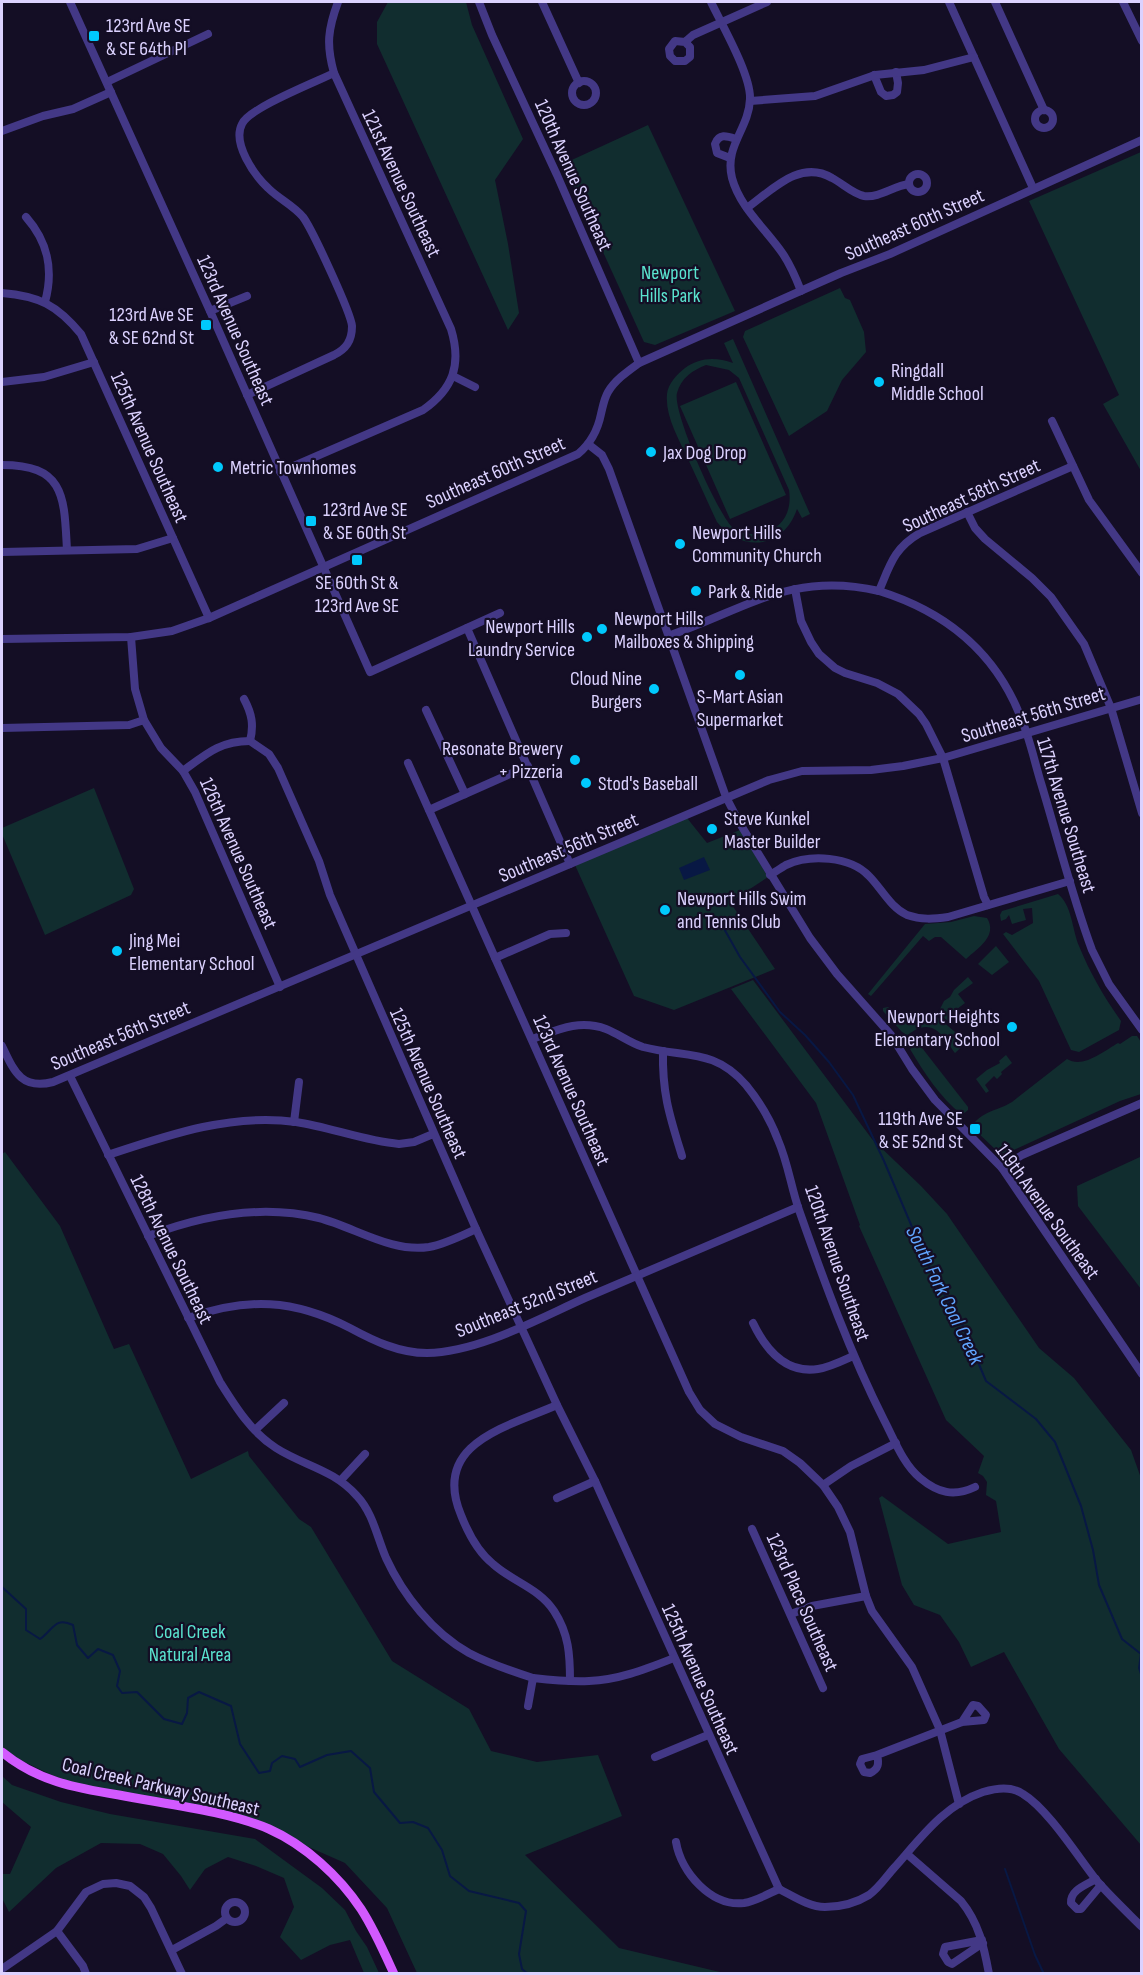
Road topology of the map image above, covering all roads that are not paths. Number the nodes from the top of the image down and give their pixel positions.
1 (70, 2) edge
2 (338, 2) edge
3 (479, 2) edge
4 (542, 2) edge
5 (711, 2) edge
6 (767, 2) edge
7 (949, 2) edge
8 (995, 2) edge
9 (1123, 2) edge
10 (721, 22) junction
11 (208, 34) dead end
12 (1142, 41) edge
13 (686, 42) dead end
14 (974, 57) junction
15 (897, 72) junction
16 (334, 73) junction
17 (874, 75) junction
18 (106, 82) junction
19 (579, 83) dead end
20 (111, 92) junction
21 (750, 101) junction
22 (1044, 110) dead end
23 (2, 131) edge
24 (736, 139) junction
25 (1142, 140) edge
26 (730, 158) junction
27 (909, 184) dead end
28 (1033, 188) junction
29 (747, 208) junction
30 (26, 217) dead end
31 (801, 291) junction
32 (2, 293) edge
33 (247, 296) dead end
34 (45, 302) junction
35 (210, 311) junction
36 (94, 362) junction
37 (639, 363) junction
38 (453, 376) junction
39 (2, 382) edge
40 (475, 387) dead end
41 (247, 394) junction
42 (1052, 421) dead end
43 (588, 444) junction
44 (2, 465) edge
45 (1072, 466) junction
46 (280, 472) junction
47 (967, 512) junction
48 (173, 538) junction
49 (67, 550) junction
50 (2, 552) edge
51 (323, 567) junction
52 (1142, 573) edge
53 (795, 589) junction
54 (879, 591) junction
55 (500, 613) dead end
56 (209, 618) junction
57 (467, 628) junction
58 (668, 636) junction
59 (131, 637) junction
60 (2, 639) edge
61 (244, 699) dead end
62 (1142, 699) edge
63 (1111, 708) junction
64 (426, 710) dead end
65 (144, 720) junction
66 (2, 728) edge
67 (1026, 733) junction
68 (250, 741) junction
69 (943, 758) junction
70 (408, 763) dead end
71 (528, 766) junction
72 (183, 771) junction
73 (465, 794) junction
74 (726, 798) junction
75 (429, 810) junction
76 (1142, 813) edge
77 (570, 864) junction
78 (770, 875) junction
79 (1070, 881) junction
80 (471, 905) junction
81 (988, 905) junction
82 (566, 933) dead end
83 (356, 955) junction
84 (495, 958) junction
85 (280, 987) junction
86 (1142, 1030) edge
87 (532, 1039) junction
88 (2, 1046) edge
89 (663, 1051) junction
90 (70, 1076) junction
91 (299, 1082) dead end
92 (1142, 1103) edge
93 (294, 1122) junction
94 (433, 1134) junction
95 (108, 1155) junction
96 (682, 1156) dead end
97 (1002, 1168) junction
98 (798, 1207) junction
99 (476, 1229) junction
100 (148, 1236) junction
101 (638, 1275) junction
102 (188, 1318) junction
103 (753, 1323) dead end
104 (520, 1326) junction
105 (853, 1356) junction
106 (1142, 1374) edge
107 (284, 1403) dead end
108 (557, 1405) junction
109 (255, 1430) junction
110 (896, 1443) junction
111 (365, 1454) dead end
112 (341, 1480) junction
113 (595, 1482) junction
114 (823, 1485) junction
115 (975, 1487) dead end
116 (557, 1498) dead end
117 (752, 1529) dead end
118 (866, 1596) junction
119 (790, 1614) junction
120 (674, 1658) junction
121 (533, 1678) junction
122 (570, 1681) junction
123 (823, 1688) dead end
124 (528, 1706) dead end
125 (962, 1722) dead end
126 (940, 1731) junction
127 (708, 1735) junction
128 (2, 1752) edge
129 (877, 1755) dead end
130 (656, 1757) dead end
131 (958, 1804) junction
132 (676, 1842) dead end
133 (907, 1854) junction
134 (778, 1889) junction
135 (227, 1918) dead end
136 (1142, 1927) edge
137 (57, 1931) junction
138 (982, 1942) junction
139 (172, 1950) junction
140 (2, 1969) edge
141 (87, 1974) edge
142 (96, 1974) edge
143 (182, 1974) edge
144 (394, 1974) edge
145 (989, 1974) edge

1 - 18 street, 123rd Avenue Southeast
2 - 16 street, 121st Avenue Southeast
3 - 37 street, 120th Avenue Southeast
4 - 19 street
5 - 10 street
6 - 10 street
7 - 14 street
8 - 22 street
9 - 12 street
10 - 13 street
10 - 21 street
11 - 18 street
14 - 15 street
14 - 28 street
15 - 17 street
15 - 17 street
16 - 38 street, 121st Avenue Southeast
16 - 41 street
17 - 21 street
18 - 20 street, 123rd Avenue Southeast
20 - 23 street
20 - 35 street, 123rd Avenue Southeast
21 - 24 street
24 - 26 street
24 - 26 street
25 - 28 street, Southeast 60th Street
26 - 29 street
27 - 29 street
28 - 31 street, Southeast 60th Street
29 - 31 street
30 - 34 street
31 - 37 street, Southeast 60th Street
32 - 34 street
33 - 35 street
34 - 36 street, 125th Avenue Southeast
35 - 41 street, 123rd Avenue Southeast
36 - 39 street
36 - 48 street, 125th Avenue Southeast
37 - 43 street, Southeast 60th Street
38 - 40 street
38 - 46 street
41 - 46 street, 123rd Avenue Southeast
42 - 45 street
43 - 51 street, Southeast 60th Street
43 - 58 street, 119th Avenue Southeast
44 - 49 street
45 - 47 street, Southeast 58th Street
45 - 52 street
46 - 51 street, 123rd Avenue Southeast
47 - 54 street, Southeast 58th Street
47 - 63 street
48 - 49 street
48 - 56 street, 125th Avenue Southeast
49 - 50 street
51 - 56 street, Southeast 60th Street
51 - 57 street, 123rd Avenue Southeast
53 - 54 street
53 - 58 street
53 - 69 street
54 - 67 street, 117th Avenue Southeast
55 - 57 street
56 - 59 street, Southeast 60th Street
57 - 71 street
58 - 74 street, 119th Avenue Southeast
59 - 60 street, Southeast 60th Street
59 - 65 street, 126th Avenue Southeast
61 - 68 street
62 - 63 street, Southeast 56th Street
63 - 67 street, Southeast 56th Street
63 - 76 street
64 - 73 street
65 - 66 street
65 - 72 street, 126th Avenue Southeast
67 - 69 street, Southeast 56th Street
67 - 79 street, 117th Avenue Southeast
68 - 72 street
68 - 83 street, 125th Avenue Southeast
69 - 74 street, Southeast 56th Street
69 - 81 street
70 - 75 street, 123rd Avenue Southeast
71 - 73 street
71 - 77 street
72 - 85 street, 126th Avenue Southeast
73 - 75 street
74 - 77 street, Southeast 56th Street
74 - 78 street, 119th Avenue Southeast
75 - 80 street, 123rd Avenue Southeast
77 - 80 street, Southeast 56th Street
78 - 81 street
78 - 97 street, 119th Avenue Southeast
79 - 81 street
79 - 86 street, 117th Avenue Southeast
80 - 83 street, Southeast 56th Street
80 - 84 street, 123rd Avenue Southeast
82 - 84 street
83 - 85 street, Southeast 56th Street
83 - 94 street, 125th Avenue Southeast
84 - 87 street, 123rd Avenue Southeast
85 - 90 street, Southeast 56th Street
87 - 89 street, 120th Avenue Southeast
87 - 101 street, 123rd Avenue Southeast
88 - 90 street, Southeast 56th Street
89 - 96 street
89 - 98 street, 120th Avenue Southeast
90 - 95 street, 128th Avenue Southeast
91 - 93 street
92 - 97 street
93 - 94 street
93 - 95 street
94 - 99 street, 125th Avenue Southeast
95 - 100 street, 128th Avenue Southeast
97 - 106 street, 119th Avenue Southeast
98 - 101 street, Southeast 52nd Street
98 - 105 street, 120th Avenue Southeast
99 - 100 street
99 - 104 street, 125th Avenue Southeast
100 - 102 street, 128th Avenue Southeast
101 - 104 street, Southeast 52nd Street
101 - 114 street, 123rd Avenue Southeast
102 - 104 street, Southeast 52nd Street
102 - 109 street, 128th Avenue Southeast
103 - 105 street
104 - 108 street, 125th Avenue Southeast
105 - 110 street, 120th Avenue Southeast
107 - 109 street
108 - 113 street, 125th Avenue Southeast
108 - 122 street
109 - 112 street, 128th Avenue Southeast
110 - 114 street
110 - 115 street, 120th Avenue Southeast
111 - 112 street
112 - 121 street, 128th Avenue Southeast
113 - 116 street
113 - 120 street, 125th Avenue Southeast
114 - 118 street
117 - 119 street, 123rd Place Southeast
118 - 119 street
118 - 126 street
119 - 123 street, 123rd Place Southeast
120 - 122 street, 128th Avenue Southeast
120 - 127 street, 125th Avenue Southeast
121 - 122 street, 128th Avenue Southeast
121 - 124 street
125 - 126 street
126 - 129 street
126 - 131 street
127 - 130 street
127 - 134 street, 125th Avenue Southeast
128 - 144 main road, Coal Creek Parkway Southeast
131 - 133 street
131 - 136 street
132 - 134 street
133 - 134 street
133 - 138 street
135 - 139 street
137 - 139 street
137 - 140 street
137 - 141 street
138 - 138 street
138 - 145 street
139 - 143 street
141 - 142 street

